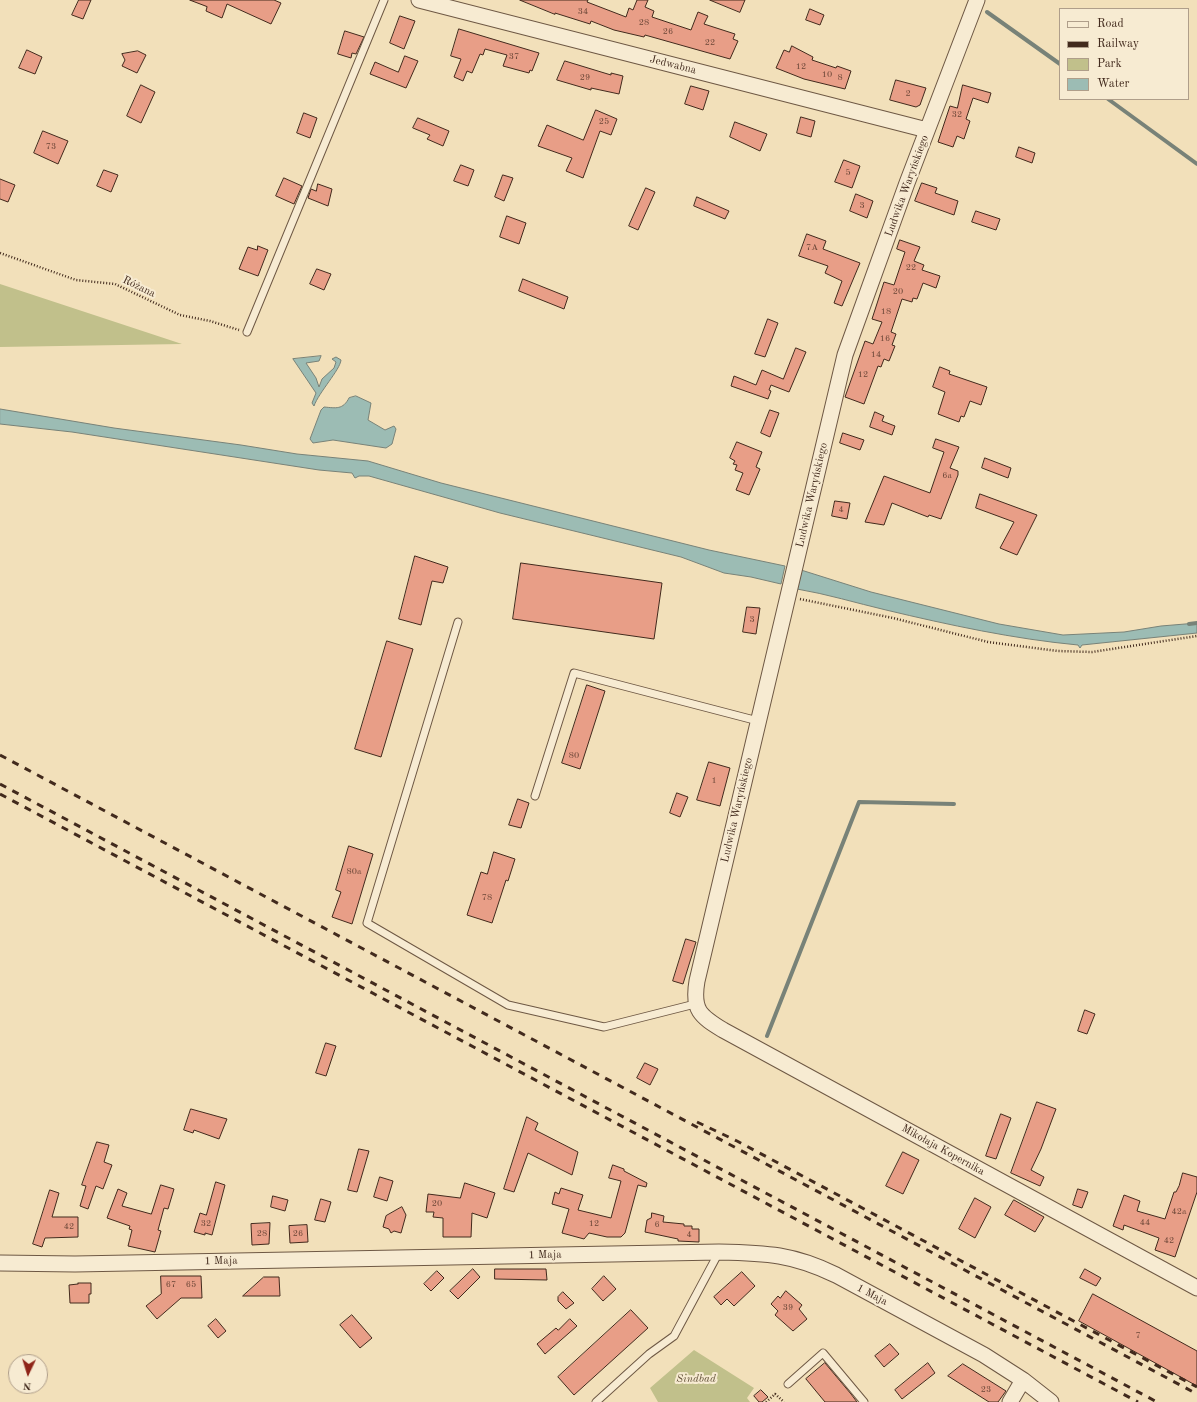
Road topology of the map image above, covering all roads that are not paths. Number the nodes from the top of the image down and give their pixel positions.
1 (384, 0) edge
2 (419, 0) edge
3 (977, 0) edge
4 (927, 130) junction
5 (247, 332) road end
6 (458, 622) dead end
7 (758, 721) junction
8 (535, 796) dead end
9 (695, 1004) junction
10 (719, 1252) junction
11 (0, 1263) edge
12 (1197, 1288) edge
13 (1023, 1380) junction
14 (788, 1384) dead end
15 (1044, 1400) edge
16 (596, 1402) edge
17 (864, 1402) edge
18 (1010, 1402) edge

1 - 5 lane
2 - 4 street, Jedwabna
3 - 4 street, Ludwika Waryńskiego
4 - 7 street, Ludwika Waryńskiego
6 - 9 lane
7 - 8 lane
7 - 9 street, Ludwika Waryńskiego
9 - 12 street, Mikołaja Kopernika
10 - 11 street, 1 Maja
10 - 13 street, 1 Maja
10 - 16 lane
13 - 15 street, 1 Maja
13 - 18 street
14 - 17 lane

